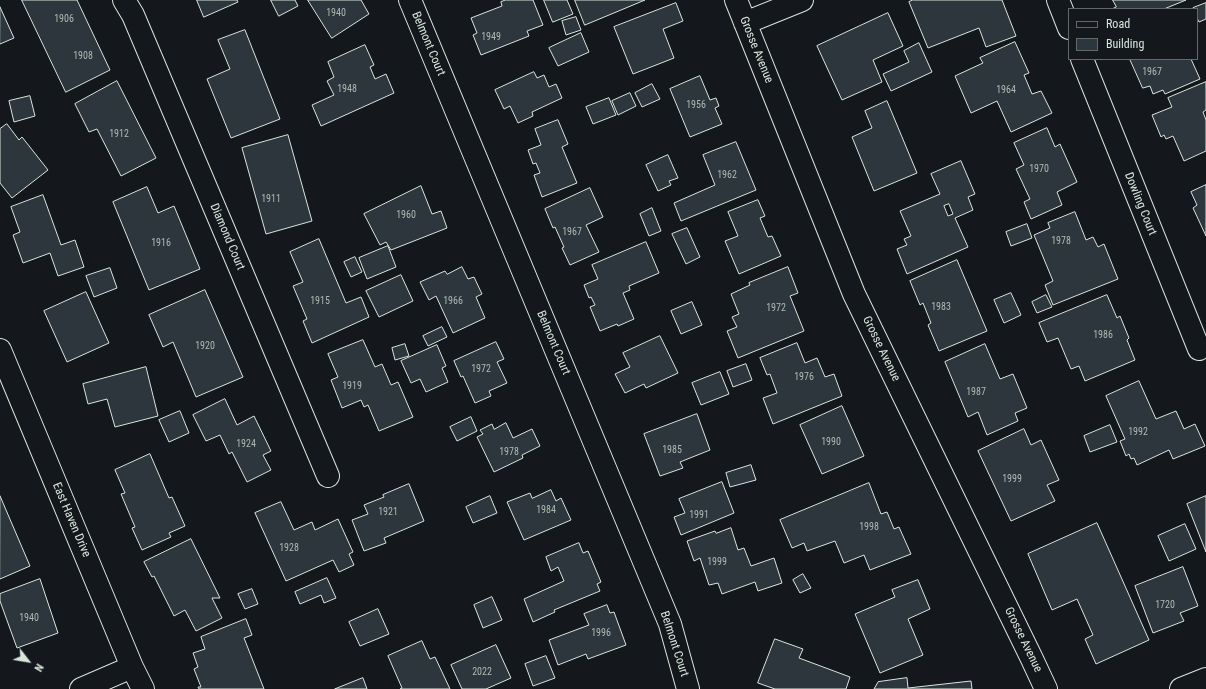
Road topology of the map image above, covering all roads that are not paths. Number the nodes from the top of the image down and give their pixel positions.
1 (124, 0) edge
2 (410, 0) edge
3 (736, 0) edge
4 (802, 0) edge
5 (1058, 0) edge
6 (745, 23) junction
7 (1068, 25) edge
8 (1082, 60) edge
9 (1199, 349) dead end
10 (0, 350) edge
11 (328, 476) dead end
12 (132, 667) junction
13 (1206, 679) edge
14 (81, 689) edge
15 (143, 689) edge
16 (688, 689) edge
17 (1046, 689) edge
18 (1181, 689) edge

1 - 11 street, Diamond Court
2 - 16 street, Belmont Court
3 - 6 street, Grosse Avenue
4 - 6 street
5 - 7 street
6 - 17 street, Grosse Avenue
8 - 9 street, Dowling Court
10 - 12 street, East Haven Drive
12 - 14 street
12 - 15 street, East Haven Drive
13 - 18 street

